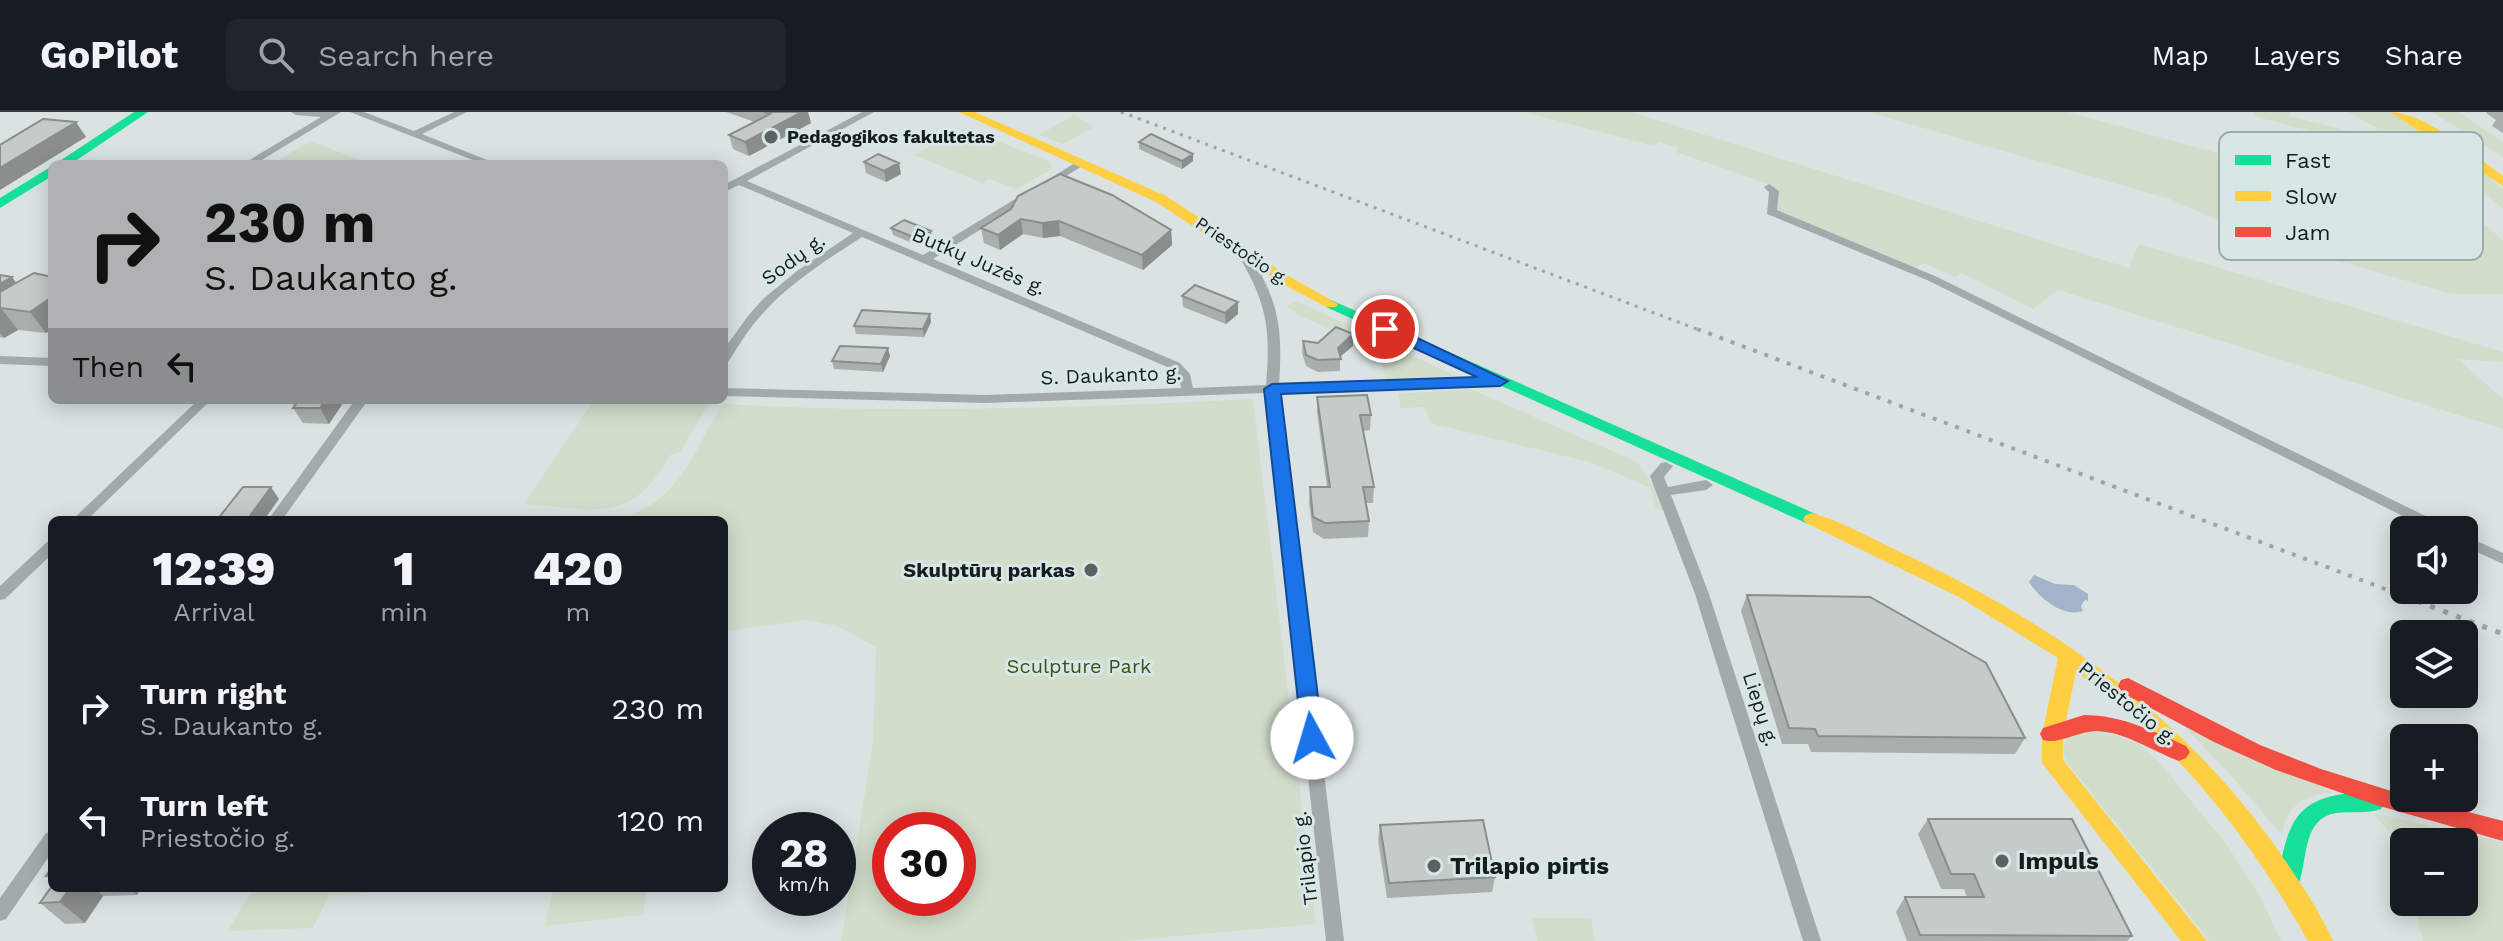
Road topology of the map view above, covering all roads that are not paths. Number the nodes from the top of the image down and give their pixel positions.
1 (142, 112) edge
2 (296, 112) edge
3 (355, 112) edge
4 (462, 112) edge
5 (869, 112) edge
6 (965, 112) edge
7 (2396, 112) edge
8 (2421, 112) edge
9 (334, 113) edge
10 (2430, 132) edge
11 (2452, 132) edge
12 (415, 134) junction
13 (2483, 152) edge
14 (68, 160) edge
15 (255, 160) edge
16 (482, 160) edge
17 (1080, 163) junction
18 (2503, 165) edge
19 (2483, 167) edge
20 (48, 173) edge
21 (739, 181) junction
22 (2503, 182) edge
23 (728, 187) edge
24 (1769, 187) dead end
25 (0, 204) edge
26 (861, 233) junction
27 (1243, 253) junction
28 (923, 260) junction
29 (728, 352) edge
30 (0, 360) edge
31 (48, 362) edge
32 (1500, 381) junction
33 (1272, 389) junction
34 (728, 392) edge
35 (1188, 392) junction
36 (201, 404) edge
37 (359, 404) edge
38 (1671, 461) junction
39 (1706, 485) junction
40 (1664, 492) junction
41 (83, 516) edge
42 (278, 516) edge
43 (2415, 516) edge
44 (2478, 547) edge
45 (48, 550) edge
46 (2503, 559) edge
47 (1907, 565) junction
48 (0, 595) edge
49 (2074, 659) junction
50 (2050, 734) junction
51 (2194, 759) junction
52 (2390, 800) edge
53 (2390, 805) edge
54 (2429, 812) edge
55 (2503, 831) edge
56 (48, 844) edge
57 (2289, 881) junction
58 (0, 913) edge
59 (1335, 941) edge
60 (1812, 941) edge
61 (2195, 941) edge
62 (2321, 941) edge

1 - 14 main road
2 - 9 street
3 - 12 street
4 - 12 street
5 - 21 street
6 - 17 main road, Priestočio g.
7 - 10 main road
8 - 11 main road
9 - 15 street
12 - 16 street
13 - 18 main road
17 - 27 main road, Priestočio g.
17 - 28 street
19 - 22 main road
20 - 25 main road
21 - 23 street
21 - 26 street, Butkų Juzės g.
24 - 43 street
26 - 28 street, Butkų Juzės g.
26 - 29 street, Sodų g.
27 - 32 main road, Priestočio g.
27 - 33 street, Trilapio g.
28 - 35 street, Butkų Juzės g.
30 - 31 street
32 - 33 street, S. Daukanto g.
32 - 38 main road, Priestočio g.
33 - 35 street, S. Daukanto g.
33 - 59 street, Trilapio g.
34 - 35 street, S. Daukanto g.
36 - 41 street
37 - 42 street
38 - 39 main road, Priestočio g.
38 - 40 street, Liepų g.
38 - 47 main road, Priestočio g.
39 - 40 street
39 - 47 main road, Priestočio g.
40 - 60 street, Liepų g.
44 - 46 street
45 - 48 street
47 - 49 main road, Priestočio g.
49 - 50 main road
49 - 51 main road, Priestočio g.
49 - 52 main road
50 - 51 main road
50 - 61 main road
51 - 57 main road, Priestočio g.
53 - 57 main road
54 - 55 main road
56 - 58 street
57 - 62 main road, Priestočio g.

